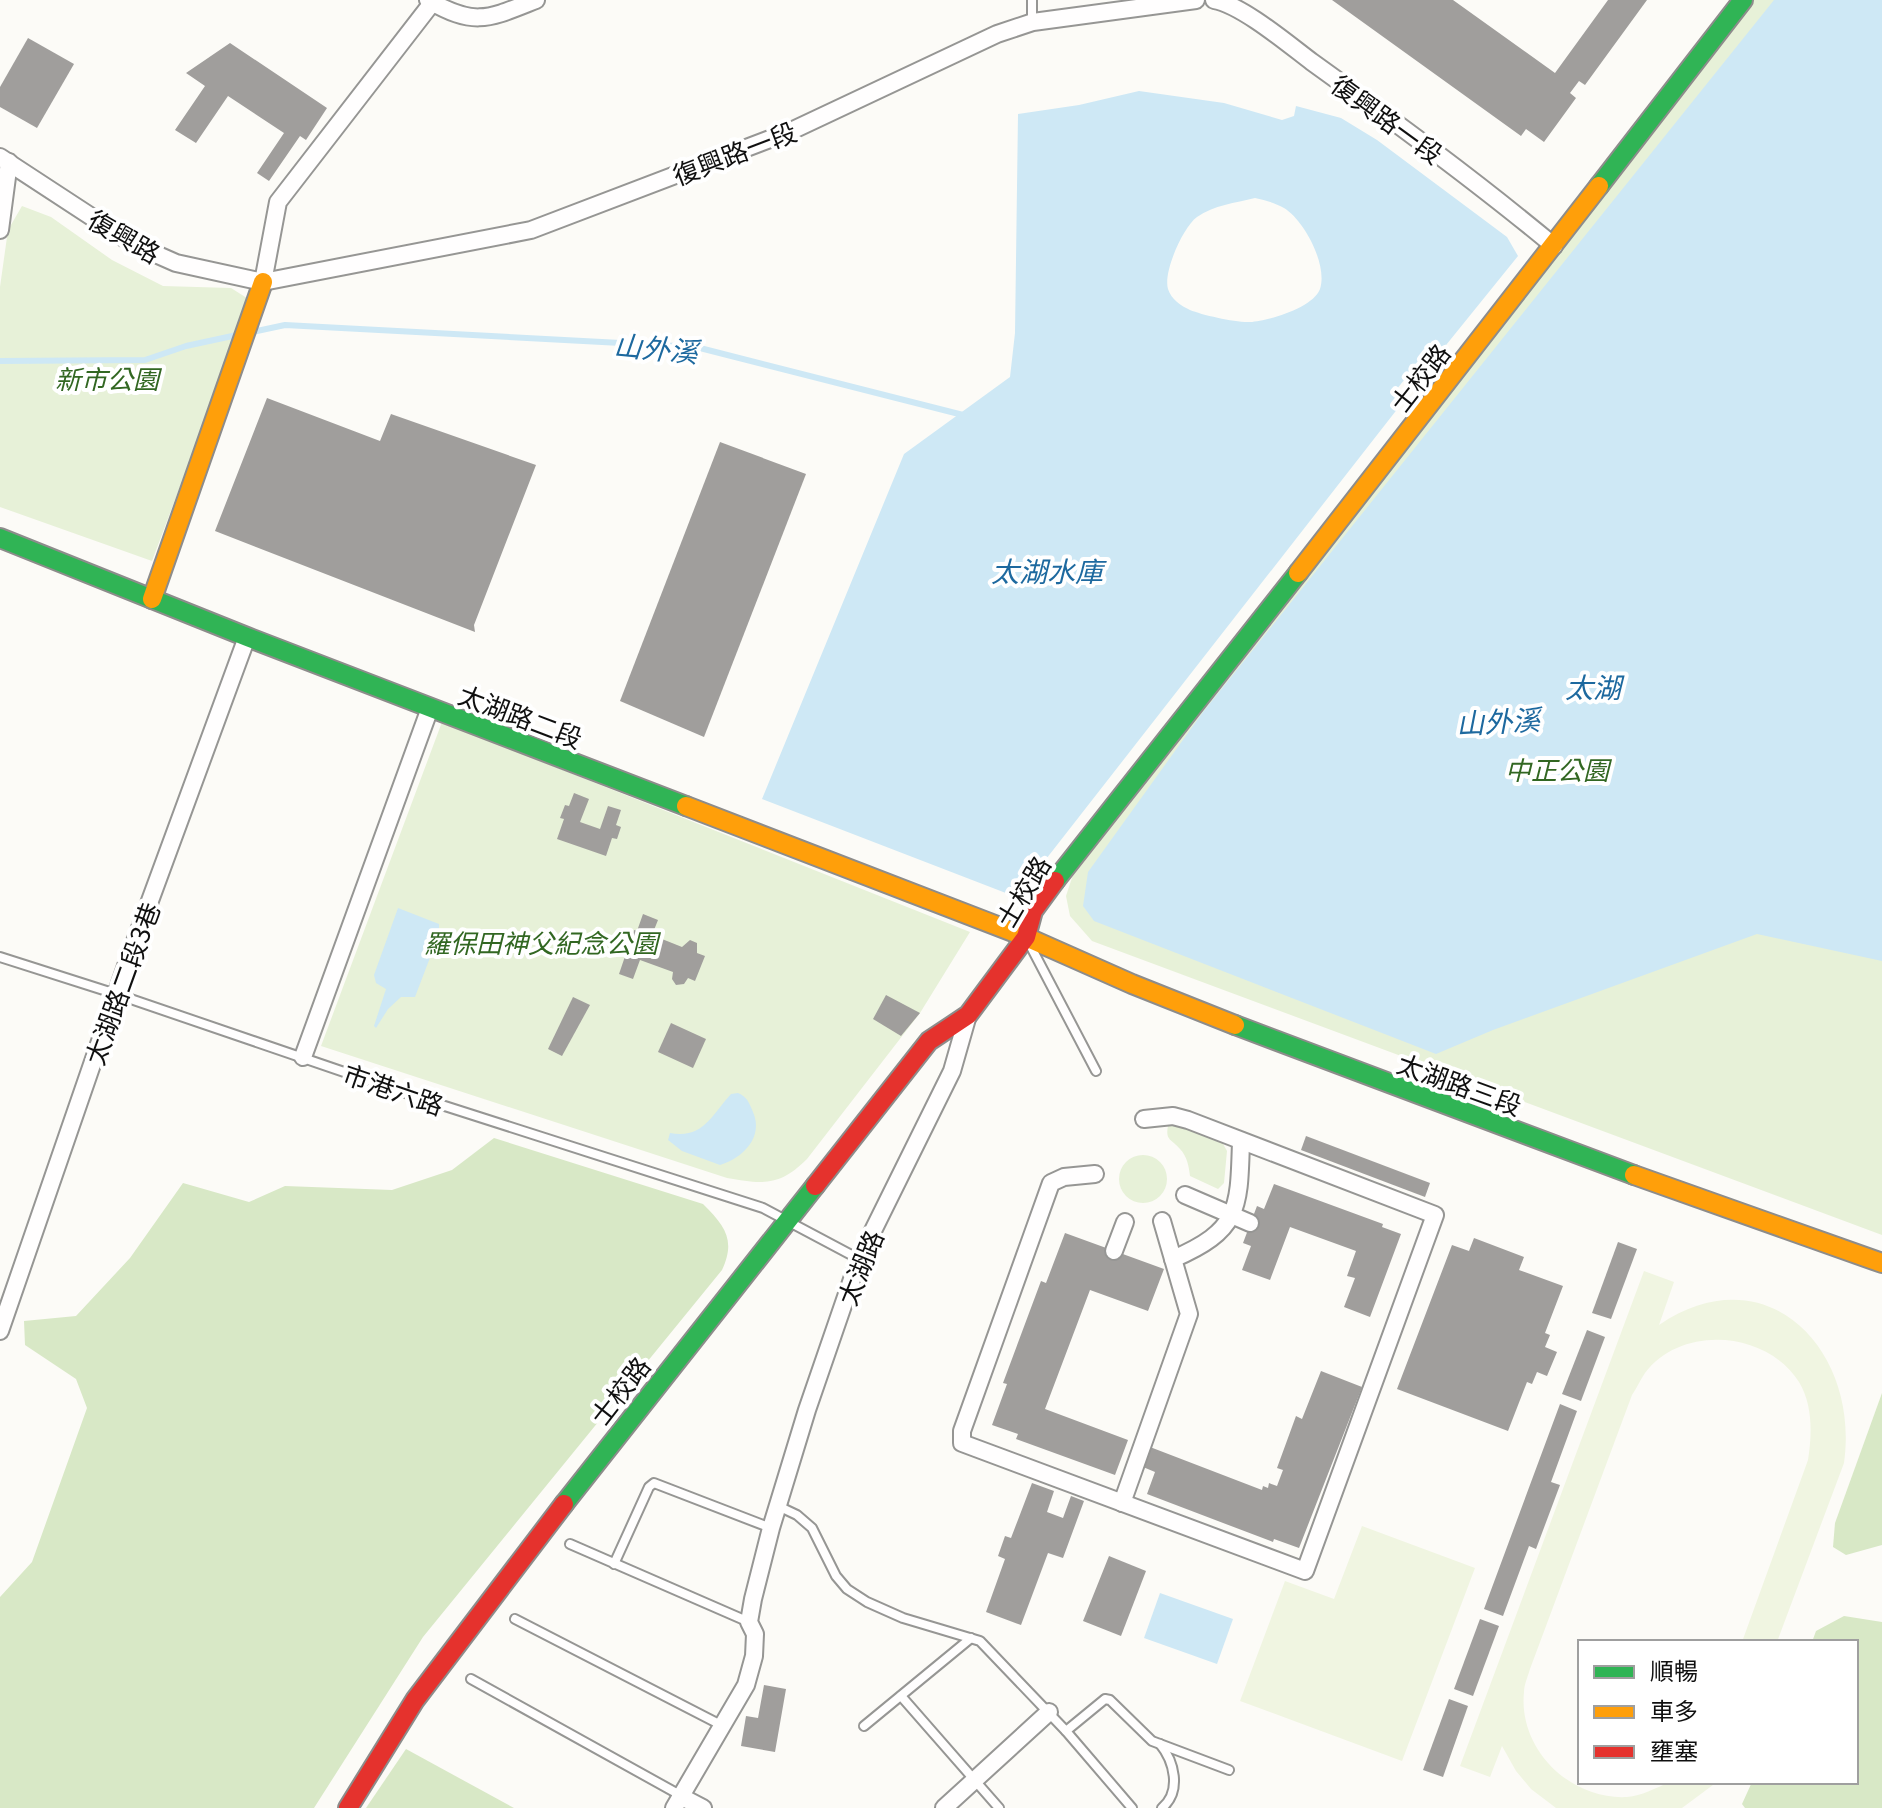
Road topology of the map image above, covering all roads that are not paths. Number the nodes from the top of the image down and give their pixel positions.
1 (536, 0) edge
2 (1032, 0) edge
3 (1196, 0) edge
4 (1214, 0) edge
5 (1743, 0) edge
6 (430, 1) edge
7 (1129, 4) edge
8 (1033, 22) junction
9 (5, 160) edge
10 (0, 230) edge
11 (1554, 246) junction
12 (263, 282) junction
13 (0, 538) edge
14 (152, 599) junction
15 (247, 637) junction
16 (430, 708) junction
17 (1026, 937) junction
18 (0, 957) edge
19 (116, 994) junction
20 (968, 1015) junction
21 (303, 1057) junction
22 (1096, 1071) dead end
23 (1144, 1119) dead end
24 (1241, 1141) junction
25 (1095, 1174) dead end
26 (1185, 1195) dead end
27 (1232, 1215) junction
28 (786, 1221) junction
29 (1162, 1221) dead end
30 (1125, 1222) dead end
31 (1250, 1223) dead end
32 (1114, 1251) dead end
33 (859, 1259) junction
34 (1173, 1259) junction
35 (1882, 1263) edge
36 (0, 1331) edge
37 (1122, 1503) junction
38 (778, 1505) junction
39 (771, 1528) junction
40 (570, 1544) dead end
41 (614, 1564) junction
42 (515, 1619) dead end
43 (749, 1622) junction
44 (971, 1638) junction
45 (471, 1679) dead end
46 (901, 1696) junction
47 (1049, 1712) junction
48 (721, 1725) junction
49 (864, 1726) dead end
50 (1066, 1731) junction
51 (1159, 1743) junction
52 (1229, 1770) dead end
53 (975, 1780) junction
54 (677, 1802) edge
55 (348, 1808) edge
56 (703, 1808) edge
57 (944, 1808) edge
58 (999, 1808) edge
59 (1132, 1808) edge
60 (1162, 1808) edge

1 - 6 street
2 - 8 lane
3 - 7 street, 復興路一段
4 - 11 street, 復興路一段
5 - 11 street, 士校路
6 - 12 street
7 - 8 street, 復興路一段
8 - 12 street, 復興路一段
9 - 10 street
9 - 12 street, 復興路
11 - 17 street, 士校路
12 - 14 street
13 - 14 street, 太湖路二段
14 - 15 street, 太湖路二段
15 - 16 street, 太湖路二段
15 - 19 street, 太湖路二段3巷
16 - 17 street, 太湖路二段
16 - 21 street
17 - 20 street, 士校路
17 - 22 lane
17 - 35 street, 太湖路三段
18 - 19 lane, 市港六路
19 - 21 lane, 市港六路
19 - 36 street, 太湖路二段3巷
20 - 28 street, 士校路
20 - 33 street, 太湖路
21 - 28 lane, 市港六路
23 - 24 street
24 - 27 street
24 - 37 street
25 - 37 street
26 - 27 street
27 - 31 street
27 - 34 street
28 - 33 lane, 市港六路
28 - 55 street, 士校路
29 - 34 street
30 - 32 street
33 - 38 street, 太湖路
34 - 37 street
38 - 39 street, 太湖路
38 - 44 lane
39 - 41 lane
39 - 43 street, 太湖路
40 - 41 lane
41 - 43 lane
42 - 48 lane
43 - 48 street, 太湖路
44 - 46 lane
44 - 47 lane
45 - 54 lane
46 - 49 lane
46 - 53 lane
47 - 50 lane
47 - 53 street
48 - 54 street, 太湖路
50 - 51 lane
50 - 59 lane
51 - 52 lane
51 - 60 lane
53 - 57 street
53 - 58 lane
54 - 56 street

